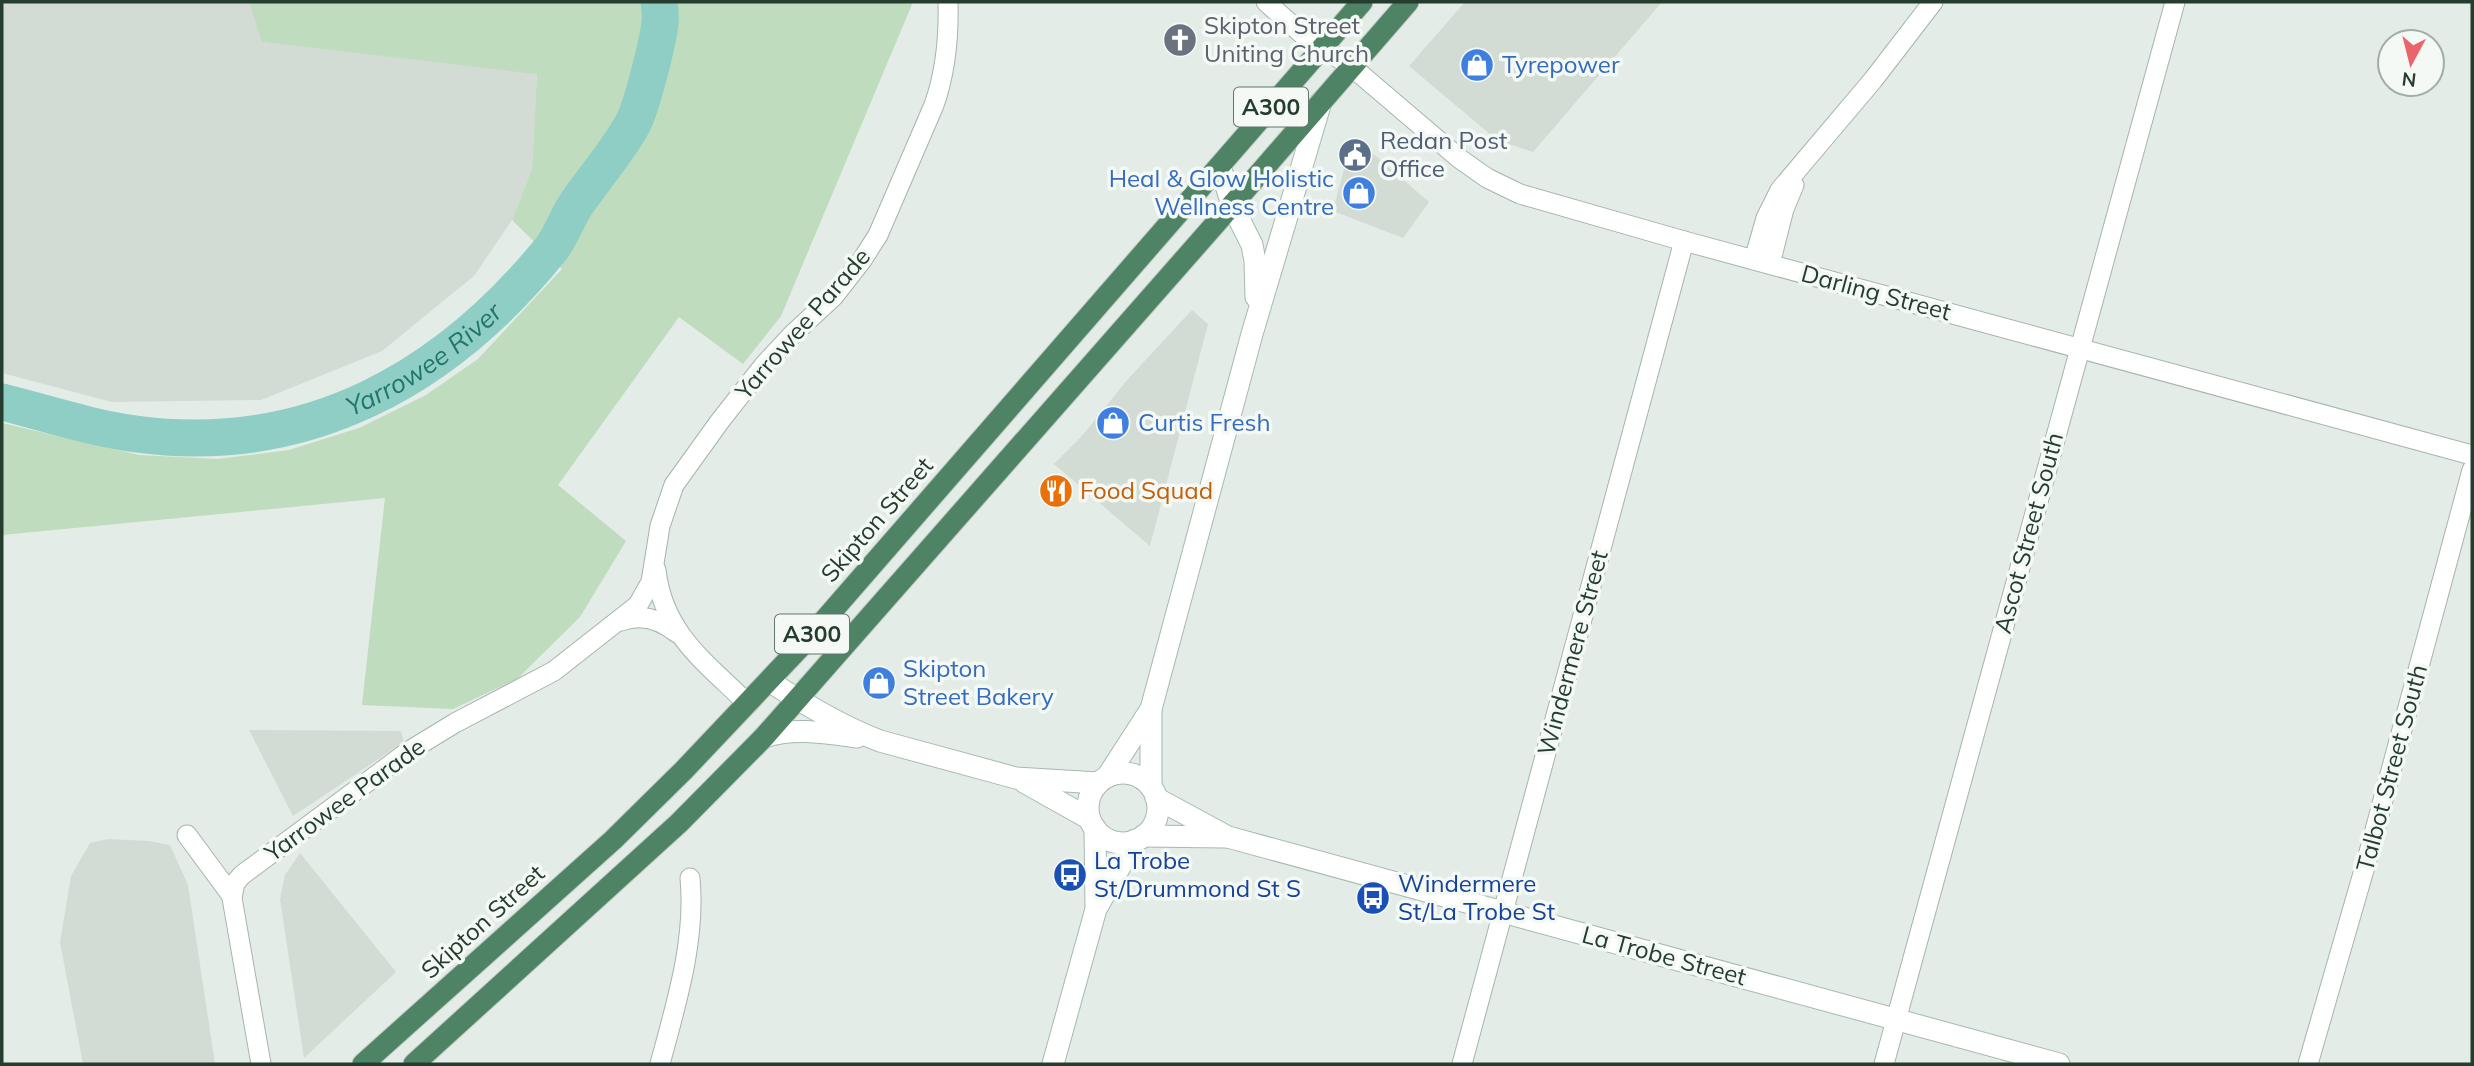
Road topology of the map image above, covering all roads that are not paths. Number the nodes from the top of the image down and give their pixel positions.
1 (948, 2) edge
2 (1266, 2) edge
3 (1363, 2) edge
4 (1408, 2) edge
5 (1933, 2) edge
6 (2175, 2) edge
7 (1321, 48) junction
8 (1352, 67) junction
9 (1321, 102) junction
10 (1220, 166) junction
11 (1232, 205) junction
12 (1684, 241) junction
13 (1762, 262) junction
14 (1252, 334) junction
15 (2080, 348) junction
16 (2472, 455) edge
17 (2472, 470) edge
18 (656, 555) junction
19 (614, 625) junction
20 (680, 635) junction
21 (769, 681) junction
22 (797, 700) junction
23 (748, 704) junction
24 (1151, 709) junction
25 (764, 737) junction
26 (880, 741) junction
27 (1016, 778) junction
28 (1103, 780) junction
29 (1153, 792) junction
30 (1092, 824) junction
31 (187, 835) dead end
32 (1228, 836) junction
33 (1139, 838) junction
34 (690, 878) dead end
35 (232, 896) junction
36 (1096, 909) junction
37 (1503, 912) junction
38 (1896, 1019) junction
39 (261, 1064) edge
40 (363, 1064) edge
41 (414, 1064) edge
42 (660, 1064) edge
43 (1054, 1064) edge
44 (1462, 1064) edge
45 (1884, 1064) edge
46 (2059, 1064) edge
47 (2308, 1064) edge

1 - 18 street, Yarrowee Parade
2 - 7 street
3 - 7 highway, Skipton Street / A300
4 - 8 highway, A300
5 - 13 street
6 - 15 street, Ascot Street South
7 - 8 street, Darling Street
7 - 10 highway, Skipton Street / A300
8 - 9 highway, A300
8 - 12 street, Darling Street
9 - 11 highway, A300
9 - 14 main road
10 - 11 main road
10 - 21 highway, Skipton Street / A300
11 - 14 main road
11 - 22 highway, A300
12 - 13 street, Darling Street
12 - 37 street, Windermere Street
13 - 15 street, Darling Street
14 - 24 main road
15 - 16 street, Darling Street
15 - 38 street, Ascot Street South
17 - 47 street, Talbot Street South
18 - 19 street, Yarrowee Parade
18 - 20 street, Yarrowee Parade
19 - 20 street, Yarrowee Parade
19 - 35 street, Yarrowee Parade
20 - 23 street, Yarrowee Parade
21 - 22 main road
21 - 23 highway, Skipton Street / A300
22 - 25 highway, A300
22 - 26 main road
23 - 40 highway, Skipton Street / A300
24 - 28 main road
24 - 29 main road
25 - 26 main road
25 - 41 highway, A300
26 - 27 main road
27 - 28 main road
27 - 30 main road
28 - 29 main road
28 - 30 main road
29 - 32 main road, La Trobe Street
29 - 33 main road
30 - 33 main road
30 - 36 main road
31 - 35 street
32 - 33 main road, La Trobe Street
32 - 37 main road, La Trobe Street
33 - 36 main road
34 - 42 street
35 - 39 street
36 - 43 main road
37 - 38 main road, La Trobe Street
37 - 44 street, Windermere Street
38 - 45 street, Ascot Street South
38 - 46 main road, La Trobe Street

